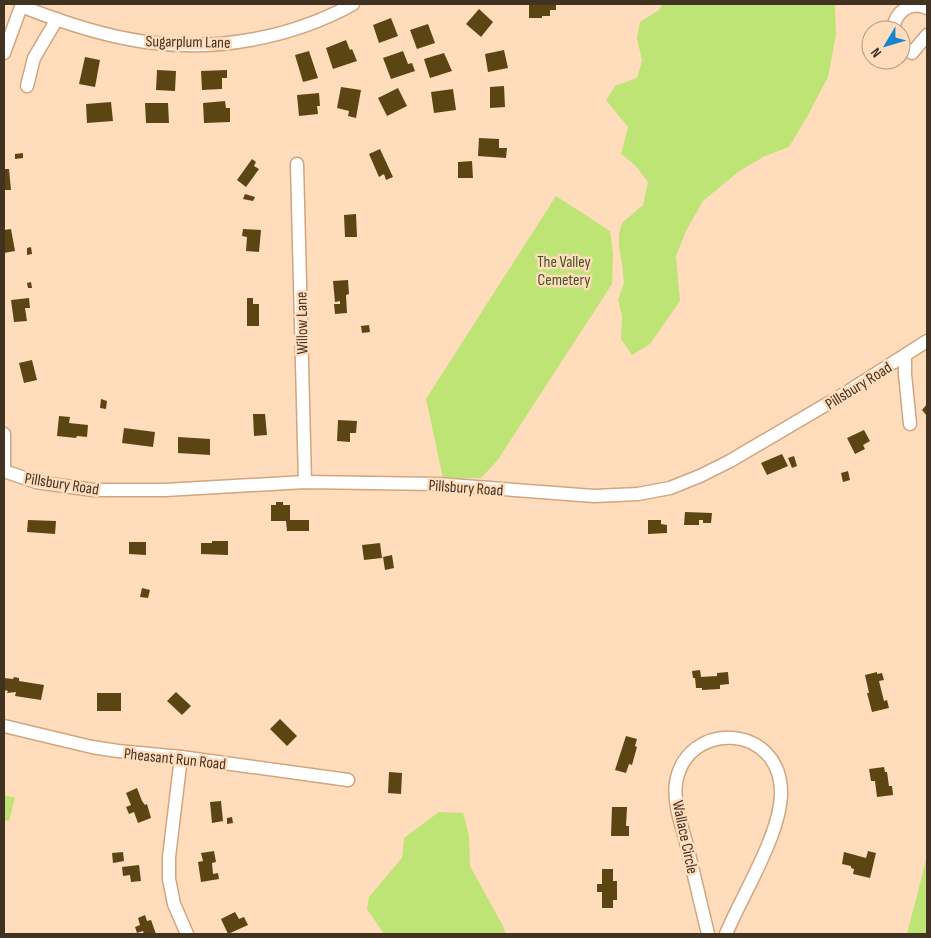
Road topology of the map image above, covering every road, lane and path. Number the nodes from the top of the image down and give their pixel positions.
1 (352, 4) edge
2 (22, 5) edge
3 (927, 8) edge
4 (57, 19) junction
5 (895, 20) edge
6 (927, 35) edge
7 (4, 52) edge
8 (911, 52) edge
9 (27, 86) dead end
10 (297, 164) dead end
11 (927, 341) edge
12 (905, 355) junction
13 (910, 424) dead end
14 (4, 434) edge
15 (305, 482) junction
16 (4, 726) edge
17 (181, 757) junction
18 (348, 780) dead end
19 (187, 934) edge
20 (708, 934) edge
21 (726, 934) edge

1 - 4 street, Sugarplum Lane
2 - 4 street, Sugarplum Lane
2 - 7 street
3 - 5 street
4 - 9 street
6 - 8 street
10 - 15 street, Willow Lane
11 - 12 street, Pillsbury Road
12 - 13 street
12 - 15 street, Pillsbury Road
14 - 15 street, Pillsbury Road
16 - 17 street, Pheasant Run Road
17 - 18 street, Pheasant Run Road
17 - 19 street
20 - 21 street, Wallace Circle

